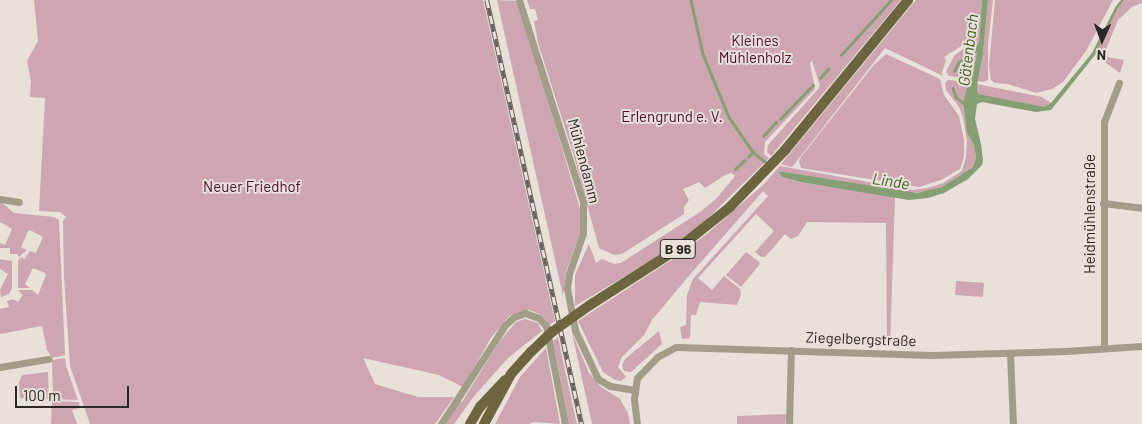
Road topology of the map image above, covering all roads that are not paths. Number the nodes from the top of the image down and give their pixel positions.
1 (519, 0) edge
2 (908, 0) edge
3 (1119, 83) dead end
4 (0, 199) edge
5 (19, 202) dead end
6 (1103, 202) junction
7 (1142, 208) edge
8 (1142, 346) edge
9 (1104, 348) junction
10 (791, 350) junction
11 (1010, 353) junction
12 (48, 359) dead end
13 (0, 367) edge
14 (511, 374) junction
15 (634, 390) junction
16 (441, 424) edge
17 (470, 424) edge
18 (484, 424) edge
19 (565, 424) edge
20 (637, 424) edge
21 (789, 424) edge
22 (1013, 424) edge

1 - 15 street, Mühlendamm
2 - 14 main road, B 96, bridge
3 - 6 street, Heidmühlenstraße
4 - 5 street
6 - 7 street
6 - 9 street, Heidmühlenstraße
8 - 9 street, Ziegelbergstraße
9 - 11 street, Ziegelbergstraße
10 - 11 street, Ziegelbergstraße
10 - 15 street, Ziegelbergstraße
10 - 21 street
11 - 22 street
12 - 13 street
14 - 17 main road, B 96
14 - 18 main road, B 96
15 - 20 street
16 - 19 street

